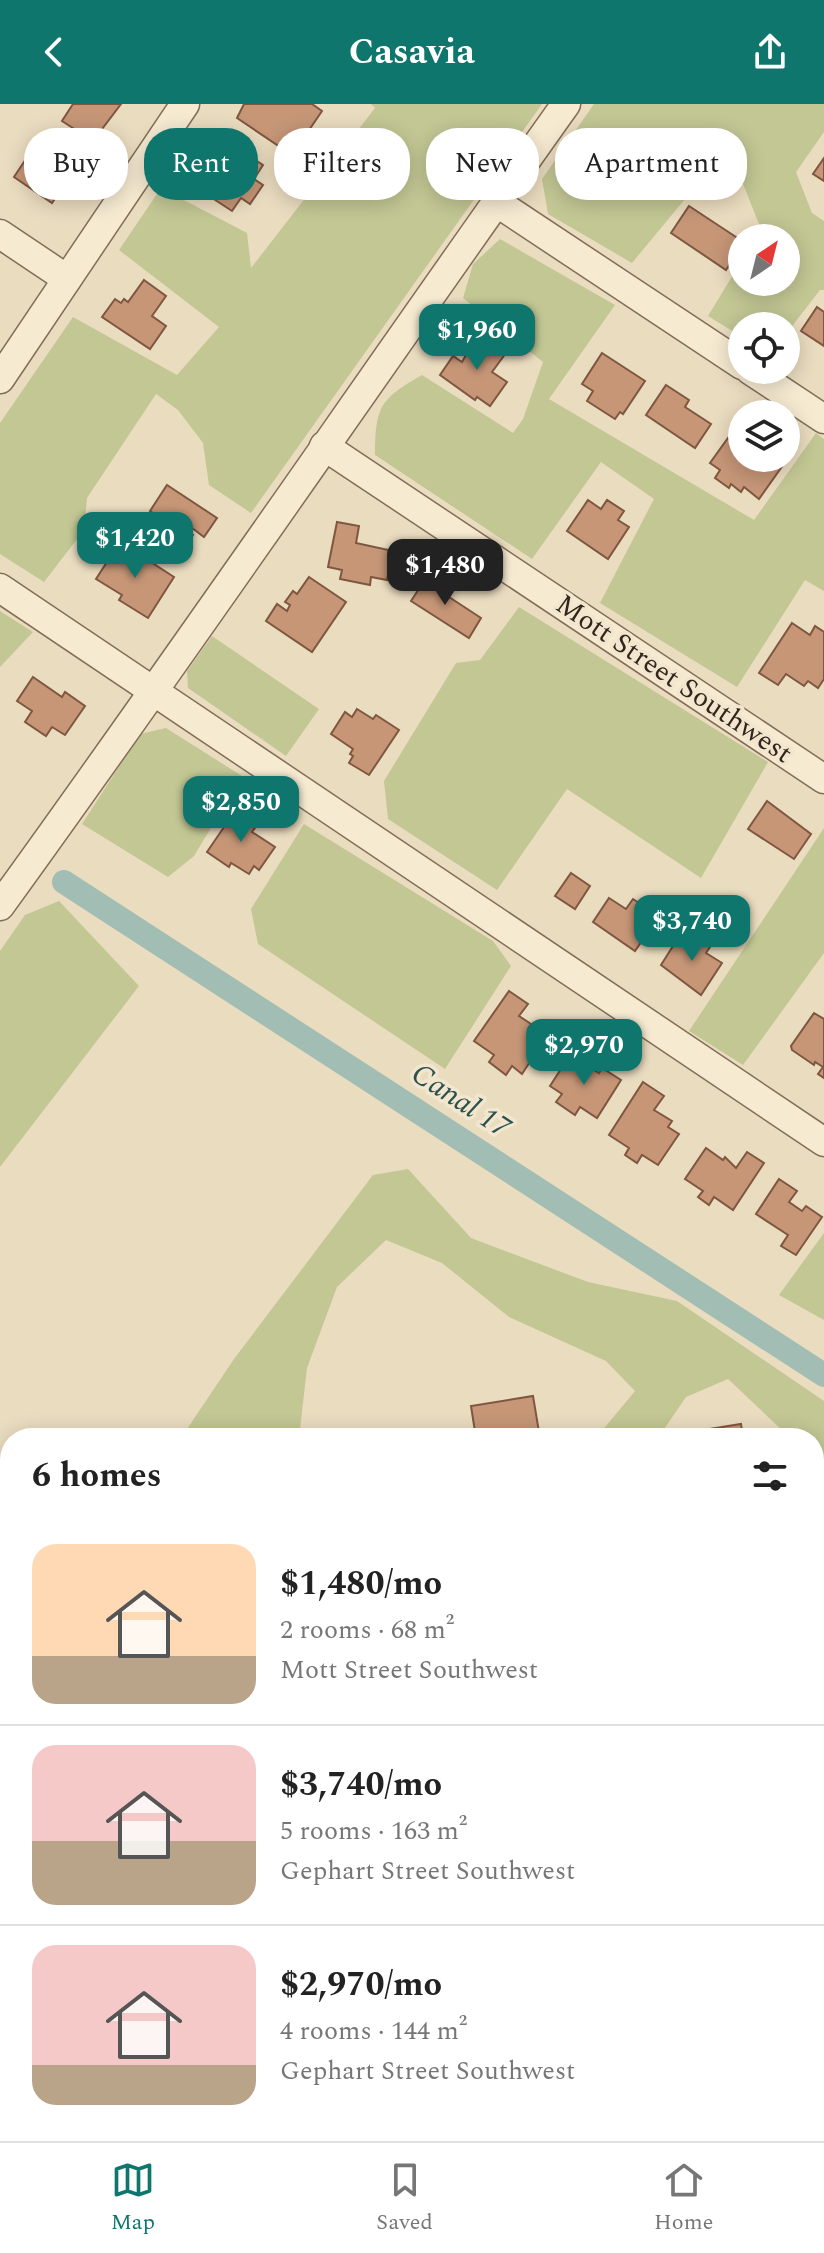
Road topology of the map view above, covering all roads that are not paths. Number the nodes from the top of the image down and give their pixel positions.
1 (185, 104) edge
2 (566, 104) edge
3 (496, 202) junction
4 (0, 234) edge
5 (67, 279) junction
6 (728, 356) edge
7 (0, 379) edge
8 (771, 384) edge
9 (824, 419) edge
10 (324, 446) junction
11 (0, 588) edge
12 (155, 693) junction
13 (824, 779) edge
14 (0, 906) edge
15 (824, 1142) edge

1 - 5 street
2 - 3 street
3 - 6 street
3 - 10 street
4 - 5 street
5 - 7 street
8 - 9 street
10 - 12 street
10 - 13 street, Mott Street Southwest
11 - 12 street
12 - 14 street
12 - 15 street

